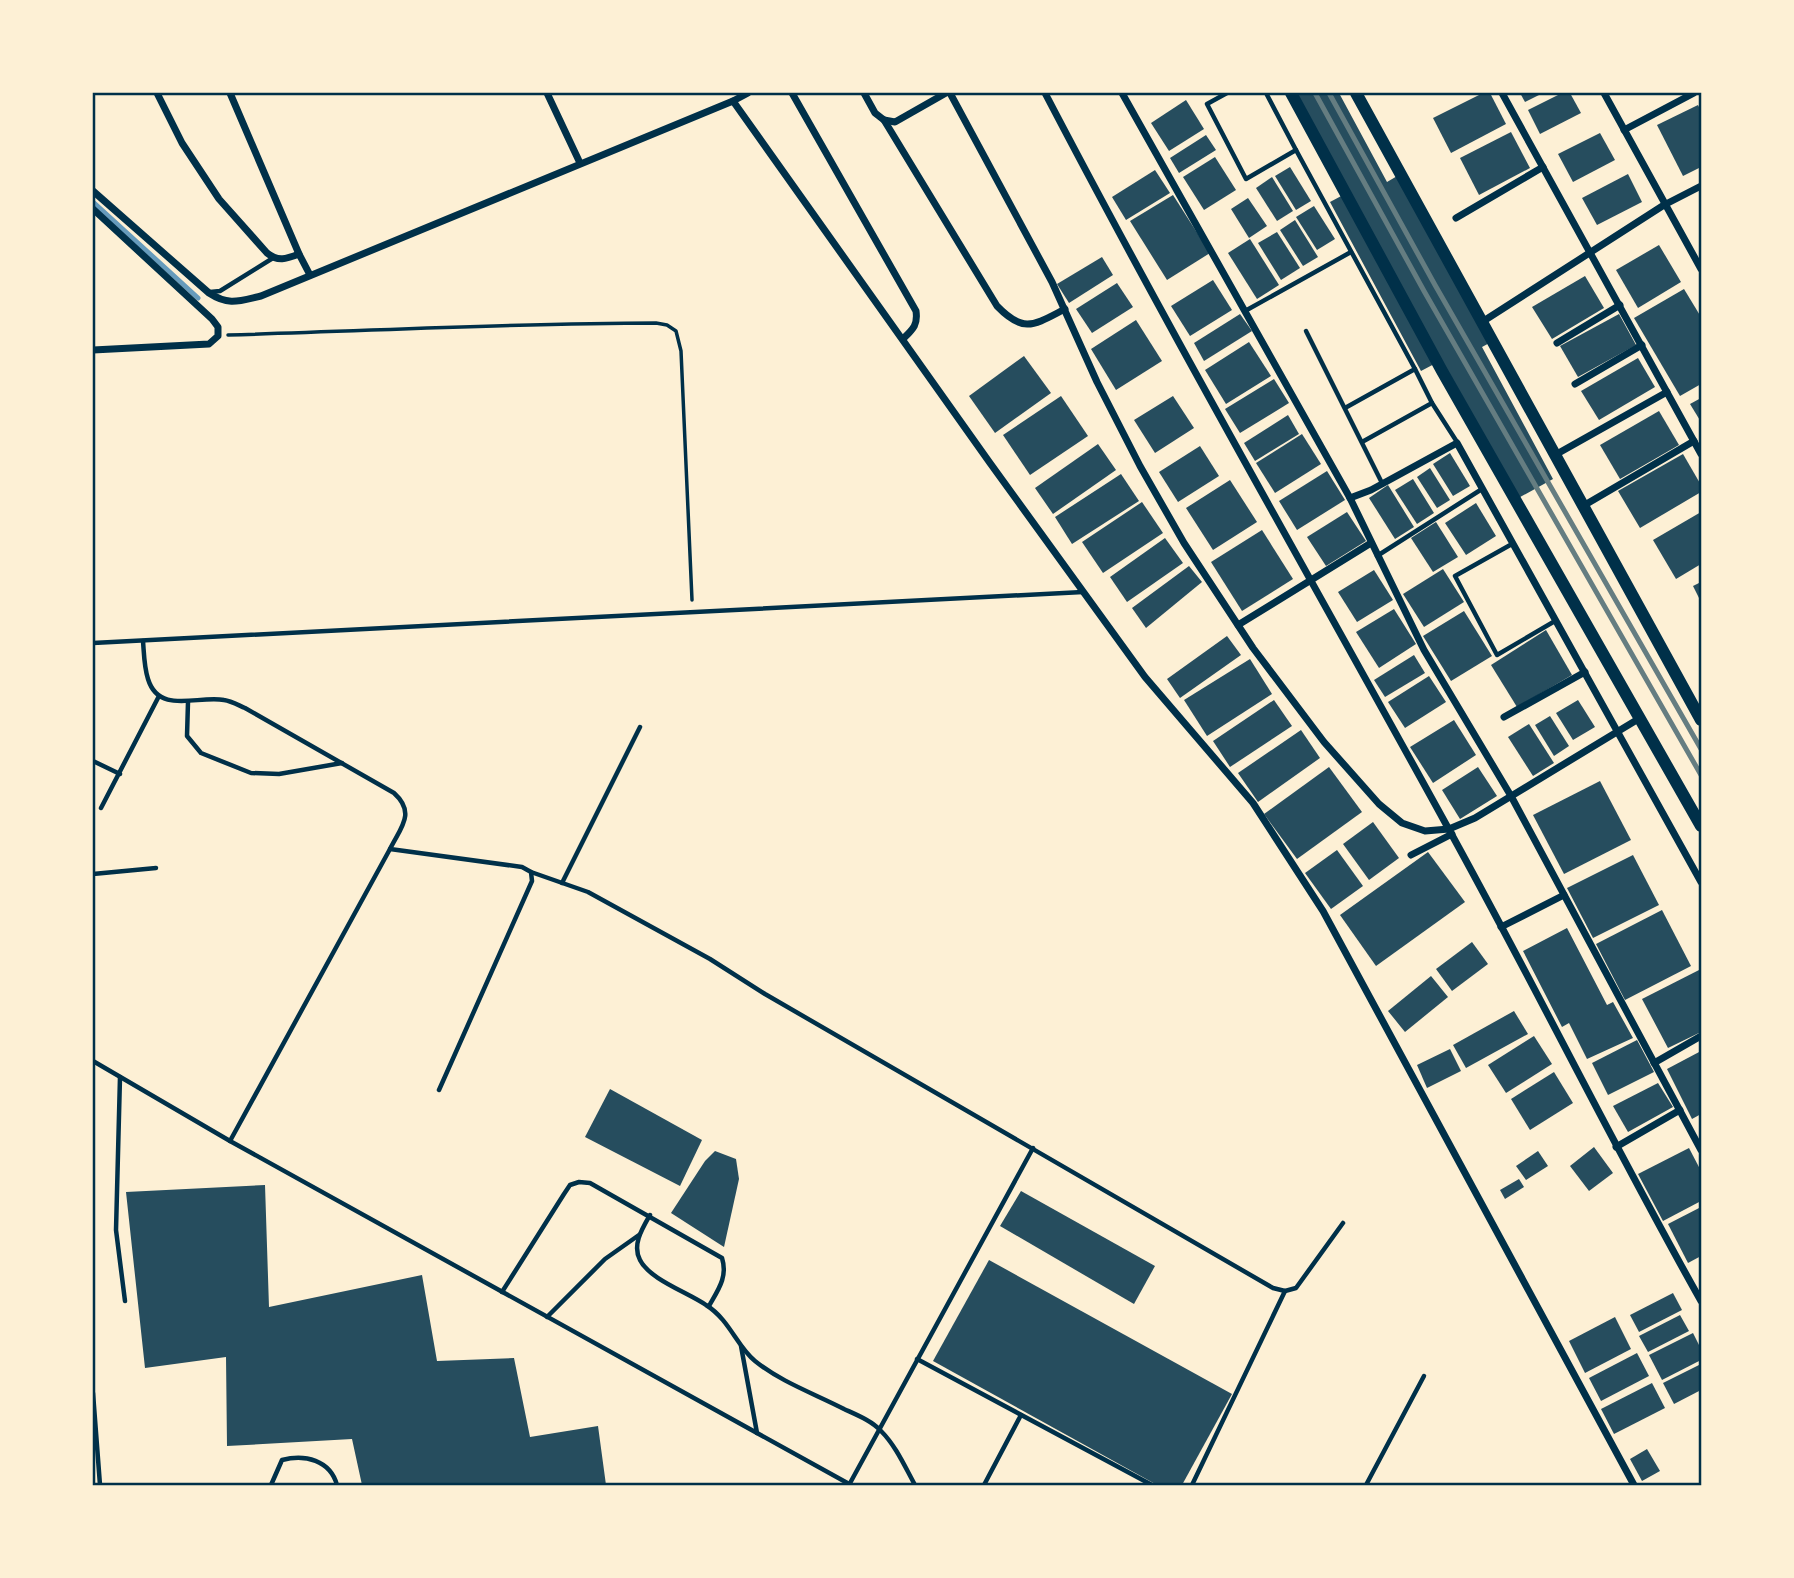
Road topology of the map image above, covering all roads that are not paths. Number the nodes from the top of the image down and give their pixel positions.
1 (157, 93) edge
2 (230, 93) edge
3 (547, 93) edge
4 (748, 93) edge
5 (792, 93) edge
6 (864, 93) edge
7 (948, 93) edge
8 (1045, 93) edge
9 (1122, 93) edge
10 (1227, 93) edge
11 (1266, 93) edge
12 (1291, 93) edge
13 (1356, 93) edge
14 (1502, 93) edge
15 (1604, 93) edge
16 (1694, 93) edge
17 (733, 101) junction
18 (884, 120) junction
19 (1624, 130) junction
20 (1296, 150) junction
21 (580, 163) junction
22 (1543, 167) junction
23 (1701, 186) edge
24 (93, 191) edge
25 (1664, 205) junction
26 (93, 209) edge
27 (1456, 218) dead end
28 (1352, 252) junction
29 (1590, 252) junction
30 (299, 254) junction
31 (272, 258) junction
32 (1701, 269) edge
33 (310, 275) junction
34 (209, 293) junction
35 (1619, 305) junction
36 (1065, 309) junction
37 (1244, 312) junction
38 (1482, 321) junction
39 (1306, 331) dead end
40 (903, 338) junction
41 (1557, 342) dead end
42 (1642, 345) junction
43 (93, 350) edge
44 (1415, 369) junction
45 (1575, 384) dead end
46 (1667, 392) junction
47 (1432, 403) junction
48 (1345, 408) junction
49 (1694, 441) junction
50 (1362, 442) junction
51 (1457, 443) junction
52 (1701, 454) edge
53 (1555, 455) junction
54 (1382, 483) junction
55 (1483, 488) junction
56 (1350, 498) junction
57 (1583, 506) junction
58 (1371, 543) junction
59 (1513, 543) junction
60 (1377, 556) junction
61 (1310, 580) junction
62 (1084, 592) junction
63 (1556, 620) junction
64 (1238, 625) junction
65 (143, 641) junction
66 (93, 643) edge
67 (1585, 672) junction
68 (159, 696) junction
69 (188, 702) junction
70 (1504, 717) dead end
71 (1640, 718) junction
72 (1701, 720) edge
73 (640, 727) dead end
74 (1617, 730) junction
75 (93, 761) edge
76 (342, 763) junction
77 (120, 774) junction
78 (1511, 796) junction
79 (101, 808) dead end
80 (1701, 826) edge
81 (1450, 832) junction
82 (390, 849) junction
83 (1411, 855) dead end
84 (156, 868) dead end
85 (531, 872) junction
86 (93, 874) edge
87 (1701, 882) edge
88 (562, 883) junction
89 (1564, 895) junction
90 (1501, 927) junction
91 (1701, 1036) edge
92 (93, 1061) edge
93 (1654, 1063) junction
94 (120, 1077) junction
95 (439, 1090) dead end
96 (1680, 1110) junction
97 (230, 1141) junction
98 (1616, 1147) junction
99 (1033, 1148) junction
100 (1701, 1150) edge
101 (650, 1215) junction
102 (1343, 1223) dead end
103 (639, 1235) junction
104 (1285, 1291) junction
105 (502, 1292) junction
106 (125, 1301) dead end
107 (1701, 1301) edge
108 (709, 1306) junction
109 (547, 1317) junction
110 (740, 1342) junction
111 (917, 1359) junction
112 (1424, 1376) dead end
113 (93, 1392) edge
114 (1021, 1415) junction
115 (879, 1428) junction
116 (757, 1433) junction
117 (1143, 1483) edge
118 (100, 1485) edge
119 (271, 1485) edge
120 (337, 1485) edge
121 (850, 1485) edge
122 (915, 1485) edge
123 (984, 1485) edge
124 (1152, 1485) edge
125 (1192, 1485) edge
126 (1366, 1485) edge
127 (1634, 1485) edge

1 - 31 street
2 - 30 street
3 - 21 street
4 - 17 street
5 - 40 street
6 - 18 street
7 - 18 street
7 - 36 street
8 - 61 street
9 - 37 street
10 - 20 lane
11 - 20 lane
12 - 71 main road
13 - 38 main road
14 - 22 street
15 - 19 street
16 - 19 street
17 - 21 street
17 - 40 street
18 - 36 street
19 - 25 street
20 - 28 lane
21 - 33 street
22 - 27 street
22 - 29 street
23 - 25 street
24 - 34 street
25 - 29 street
25 - 32 street
26 - 43 street
28 - 37 lane
28 - 44 lane
29 - 35 street
29 - 38 street
30 - 31 street
30 - 33 street
31 - 34 lane
33 - 34 street
35 - 41 street
35 - 42 street
36 - 64 street
37 - 56 street
38 - 53 main road
39 - 48 lane
40 - 62 street
42 - 45 street
42 - 46 street
44 - 47 lane
44 - 48 lane
46 - 49 street
46 - 53 street
47 - 50 lane
47 - 51 lane
48 - 50 lane
49 - 52 street
49 - 57 street
50 - 54 lane
51 - 54 street
51 - 55 street
53 - 57 main road
54 - 56 street
55 - 59 street
55 - 60 lane
56 - 58 street
57 - 72 main road
58 - 60 street
58 - 61 street
59 - 63 street
59 - 63 lane
60 - 78 street
61 - 64 street
61 - 81 street
62 - 65 lane
62 - 127 street
63 - 67 street
64 - 81 street
65 - 66 lane
65 - 68 lane
67 - 70 street
67 - 74 street
68 - 69 lane
68 - 77 lane
69 - 76 lane
69 - 76 lane
71 - 74 street
71 - 80 main road
73 - 88 lane
74 - 78 street
74 - 87 street
75 - 77 lane
76 - 82 lane
77 - 79 lane
78 - 81 street
78 - 89 street
81 - 83 street
81 - 90 street
82 - 85 lane
82 - 97 lane
84 - 86 lane
85 - 88 lane
85 - 95 lane
88 - 99 lane
89 - 90 street
89 - 93 street
90 - 98 street
91 - 93 street
92 - 94 lane
93 - 96 street
94 - 97 lane
94 - 106 lane
96 - 98 street
96 - 100 street
97 - 105 lane
98 - 107 street
99 - 104 lane
99 - 111 lane
101 - 103 lane
101 - 105 lane
101 - 108 lane
102 - 104 lane
103 - 108 lane
103 - 109 lane
104 - 125 lane
105 - 109 lane
108 - 110 lane
109 - 116 lane
110 - 115 lane
110 - 116 lane
111 - 114 lane
111 - 115 lane
112 - 126 lane
113 - 118 lane
114 - 117 lane
114 - 123 lane
115 - 121 lane
115 - 122 lane
116 - 121 lane
117 - 124 lane
119 - 120 lane

